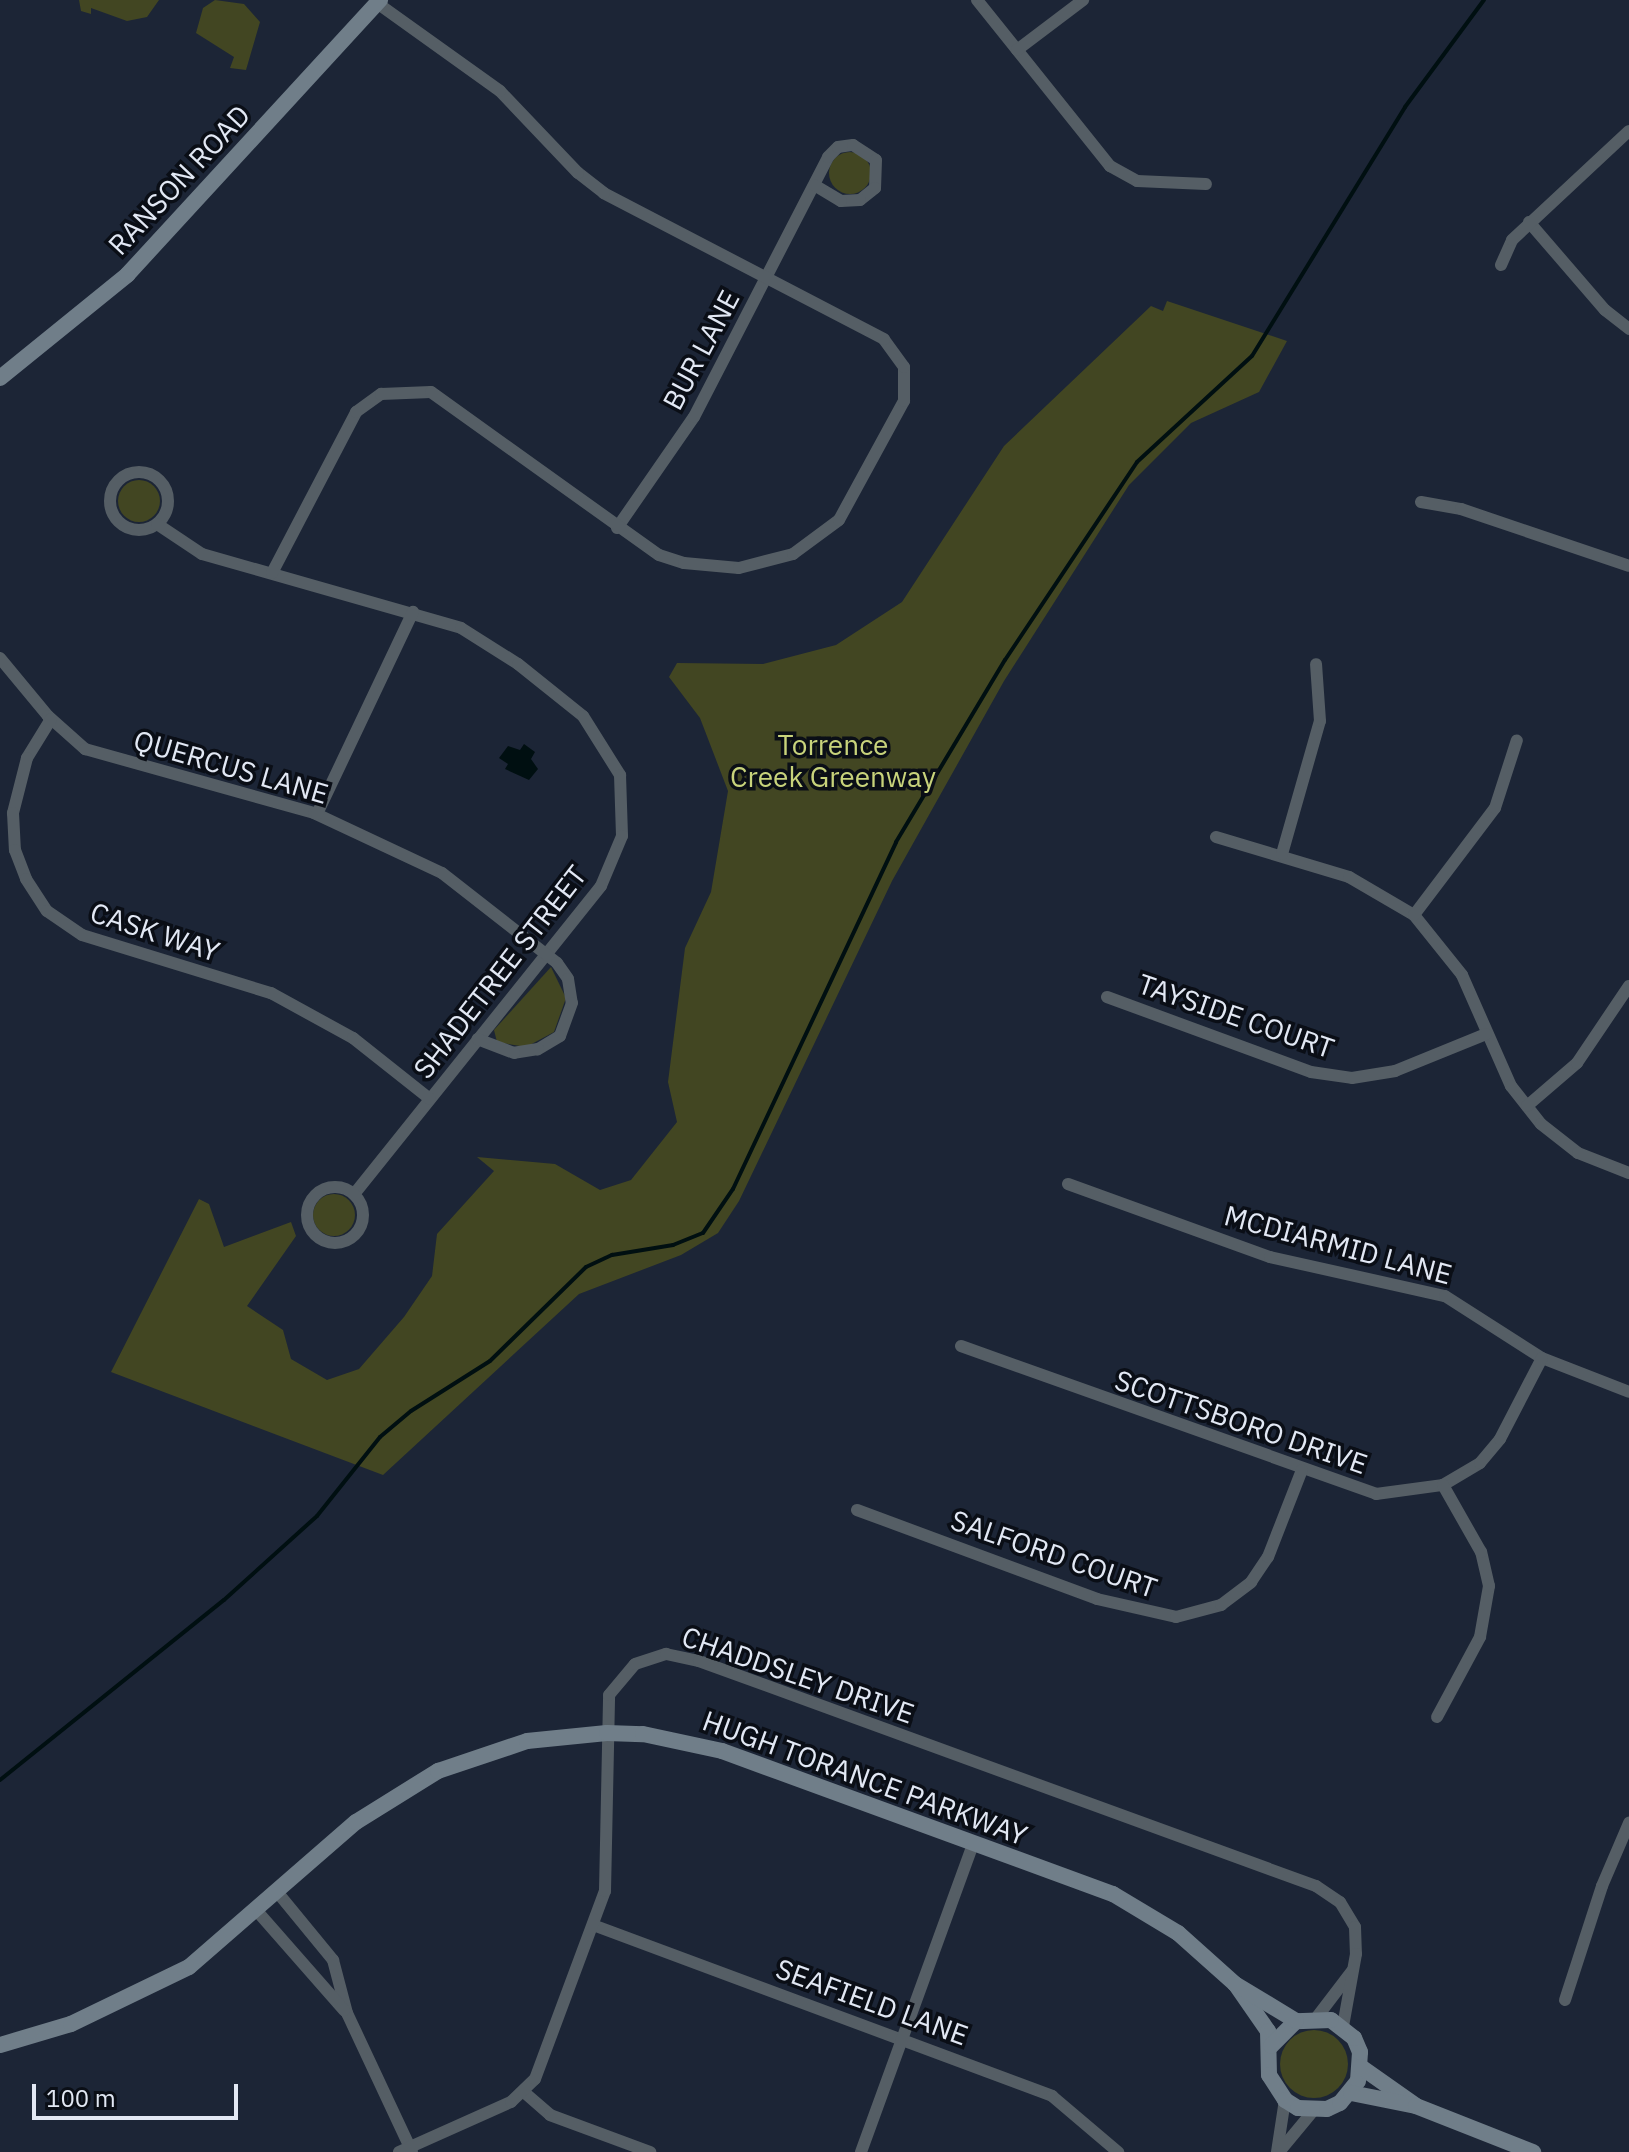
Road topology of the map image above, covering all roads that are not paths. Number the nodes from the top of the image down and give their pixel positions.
1 (977, 0) edge
2 (1083, 0) edge
3 (378, 1) edge
4 (1017, 50) junction
5 (1629, 131) edge
6 (1206, 184) dead end
7 (814, 185) junction
8 (1529, 222) junction
9 (1501, 265) dead end
10 (766, 279) junction
11 (1629, 329) edge
12 (0, 378) edge
13 (1421, 502) dead end
14 (157, 524) junction
15 (617, 528) junction
16 (1629, 566) edge
17 (272, 573) junction
18 (413, 612) junction
19 (0, 658) edge
20 (1316, 664) dead end
21 (51, 719) junction
22 (1517, 740) dead end
23 (317, 814) junction
24 (1216, 837) dead end
25 (1282, 854) junction
26 (1414, 915) junction
27 (546, 955) junction
28 (1629, 986) edge
29 (1107, 997) dead end
30 (1486, 1034) junction
31 (478, 1039) junction
32 (430, 1099) junction
33 (1527, 1106) junction
34 (1629, 1173) edge
35 (1068, 1184) dead end
36 (354, 1194) junction
37 (961, 1346) dead end
38 (1542, 1358) junction
39 (1629, 1392) edge
40 (1302, 1470) junction
41 (1443, 1485) junction
42 (857, 1510) dead end
43 (1437, 1717) dead end
44 (607, 1733) junction
45 (1629, 1823) edge
46 (973, 1845) junction
47 (278, 1893) junction
48 (257, 1911) junction
49 (593, 1925) junction
50 (1352, 1971) junction
51 (1235, 1984) junction
52 (1565, 2000) dead end
53 (347, 2013) junction
54 (1317, 2017) junction
55 (1296, 2021) junction
56 (1343, 2026) junction
57 (900, 2038) junction
58 (26, 2040) junction
59 (0, 2045) edge
60 (1271, 2046) junction
61 (0, 2058) edge
62 (1361, 2067) junction
63 (525, 2093) junction
64 (1351, 2093) junction
65 (1285, 2100) junction
66 (1416, 2106) junction
67 (1313, 2111) junction
68 (407, 2151) edge
69 (650, 2152) edge
70 (861, 2152) edge
71 (1118, 2152) edge
72 (1278, 2152) edge
73 (1533, 2152) edge

1 - 4 street
2 - 4 street
3 - 10 street
3 - 12 street, RANSON ROAD
4 - 6 street
5 - 8 street
7 - 7 street, BUR LANE
7 - 10 street, BUR LANE
8 - 9 street
8 - 11 street
10 - 15 street, BUR LANE
10 - 15 street
13 - 16 street
14 - 14 street, SHADETREE STREET
14 - 17 street, SHADETREE STREET
15 - 17 street
17 - 18 street, SHADETREE STREET
18 - 23 street
18 - 27 street, SHADETREE STREET
19 - 21 street, QUERCUS LANE
20 - 25 street
21 - 23 street, QUERCUS LANE
21 - 32 street, CASK WAY
22 - 26 street
23 - 27 street, QUERCUS LANE
24 - 25 street
25 - 26 street
26 - 30 street
27 - 31 street, SHADETREE STREET
27 - 31 street, QUERCUS LANE
28 - 33 street
29 - 30 street, TAYSIDE COURT
30 - 33 street
31 - 32 street, SHADETREE STREET
32 - 36 street, SHADETREE STREET
33 - 34 street
35 - 38 street, MCDIARMID LANE
36 - 36 street
37 - 40 street, SCOTTSBORO DRIVE
38 - 39 street, MCDIARMID LANE
38 - 41 street, SCOTTSBORO DRIVE
40 - 41 street, SCOTTSBORO DRIVE
40 - 42 street, SALFORD COURT
41 - 43 street
44 - 46 street, HUGH TORANCE PARKWAY
44 - 47 street, HUGH TORANCE PARKWAY
44 - 49 street, CHADDSLEY DRIVE
44 - 50 street, CHADDSLEY DRIVE
45 - 52 street
46 - 51 street, HUGH TORANCE PARKWAY
46 - 57 street
47 - 48 street, HUGH TORANCE PARKWAY
47 - 53 street
48 - 53 street
48 - 58 street, HUGH TORANCE PARKWAY
49 - 57 street, SEAFIELD LANE
49 - 63 street, CHADDSLEY DRIVE
50 - 54 street
50 - 56 street, CHADDSLEY DRIVE
51 - 55 street, HUGH TORANCE PARKWAY
51 - 60 street, HUGH TORANCE PARKWAY
53 - 68 street
54 - 55 street
54 - 56 street
55 - 60 street
56 - 62 street
57 - 70 street
57 - 71 street, SEAFIELD LANE
58 - 59 street, HUGH TORANCE PARKWAY
58 - 61 street, HUGH TORANCE PARKWAY
60 - 65 street, HUGH TORANCE PARKWAY
62 - 64 street
62 - 66 street
63 - 68 street
63 - 69 street
64 - 66 street
64 - 67 street
65 - 67 street
65 - 72 street
66 - 73 street
67 - 72 street

